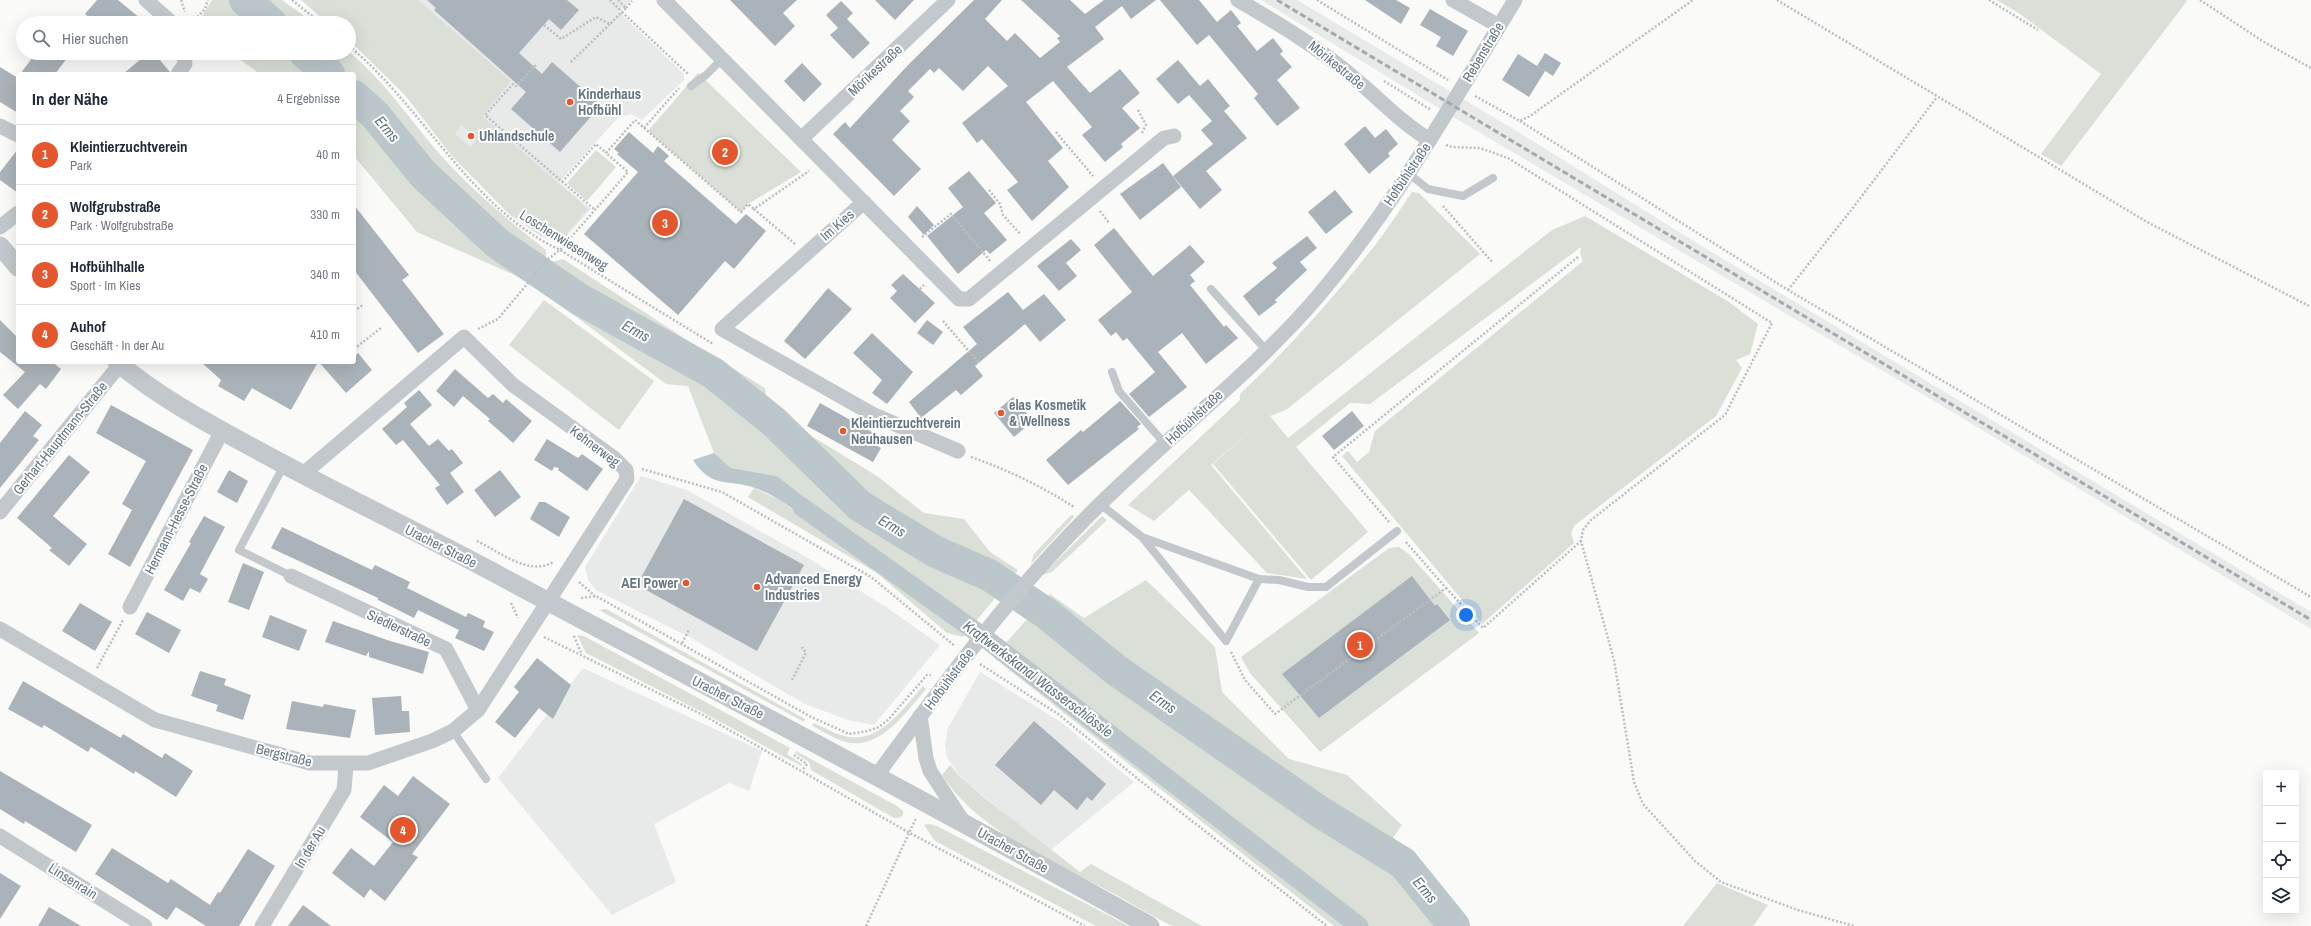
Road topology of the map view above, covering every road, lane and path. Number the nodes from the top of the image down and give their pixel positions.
1 (146, 0) edge
2 (208, 0) edge
3 (292, 0) edge
4 (610, 0) edge
5 (618, 0) edge
6 (633, 0) edge
7 (664, 0) edge
8 (948, 0) edge
9 (1238, 0) edge
10 (1317, 0) edge
11 (1454, 0) edge
12 (1515, 0) edge
13 (1693, 0) edge
14 (1777, 0) edge
15 (1989, 0) edge
16 (2200, 0) edge
17 (626, 8) junction
18 (622, 12) junction
19 (164, 16) edge
20 (198, 16) edge
21 (312, 16) edge
22 (610, 24) junction
23 (544, 25) dead end
24 (1499, 26) junction
25 (2038, 30) dead end
26 (356, 53) edge
27 (722, 58) junction
28 (185, 60) edge
29 (571, 62) dead end
30 (536, 65) dead end
31 (2311, 68) edge
32 (179, 72) edge
33 (690, 76) dead end
34 (691, 86) dead end
35 (680, 87) dead end
36 (1461, 88) junction
37 (1937, 97) junction
38 (1451, 104) joint
39 (1138, 110) dead end
40 (1520, 121) junction
41 (0, 126) edge
42 (644, 128) junction
43 (1056, 132) dead end
44 (16, 134) edge
45 (1174, 136) dead end
46 (801, 140) junction
47 (1140, 140) dead end
48 (1430, 140) junction
49 (606, 153) junction
50 (1408, 172) junction
51 (802, 178) dead end
52 (1493, 178) dead end
53 (562, 182) junction
54 (1103, 188) junction
55 (1428, 189) junction
56 (989, 190) dead end
57 (864, 202) junction
58 (754, 209) junction
59 (595, 210) junction
60 (16, 215) edge
61 (0, 227) edge
62 (780, 231) dead end
63 (918, 233) dead end
64 (0, 246) edge
65 (1031, 247) junction
66 (560, 250) junction
67 (1578, 257) dead end
68 (1492, 262) dead end
69 (16, 265) edge
70 (1000, 273) junction
71 (1211, 289) dead end
72 (1788, 290) junction
73 (363, 305) dead end
74 (2311, 307) edge
75 (356, 310) edge
76 (943, 321) dead end
77 (381, 328) dead end
78 (464, 337) junction
79 (356, 347) edge
80 (719, 347) dead end
81 (1266, 350) junction
82 (979, 363) dead end
83 (119, 364) edge
84 (121, 364) edge
85 (1112, 372) dead end
86 (222, 431) junction
87 (1165, 444) junction
88 (958, 452) joint
89 (284, 465) junction
90 (626, 470) junction
91 (302, 475) junction
92 (1100, 504) junction
93 (0, 512) edge
94 (1088, 516) junction
95 (1397, 531) junction
96 (1142, 537) junction
97 (471, 538) dead end
98 (1581, 541) junction
99 (557, 559) dead end
100 (290, 576) joint
101 (1259, 579) junction
102 (1446, 588) junction
103 (575, 598) dead end
104 (2311, 598) edge
105 (547, 601) junction
106 (130, 608) joint
107 (0, 629) edge
108 (530, 630) junction
109 (689, 630) dead end
110 (1226, 641) junction
111 (682, 643) junction
112 (802, 647) dead end
113 (970, 651) junction
114 (953, 673) junction
115 (792, 680) dead end
116 (89, 682) junction
117 (478, 710) junction
118 (920, 716) junction
119 (453, 731) junction
120 (346, 764) junction
121 (877, 775) junction
122 (486, 779) dead end
123 (964, 823) junction
124 (908, 832) junction
125 (0, 836) edge
126 (146, 926) edge
127 (262, 926) edge
128 (866, 926) edge
129 (1086, 926) edge
130 (1150, 926) edge
131 (1327, 926) edge
132 (1854, 926) edge

1 - 19 street
2 - 20 path
3 - 21 path
4 - 18 path
5 - 17 path
6 - 17 path
7 - 27 street
8 - 46 street, Mörikestraße
9 - 48 street, Mörikestraße
10 - 36 path
11 - 24 street
12 - 24 street, Rebenstraße
13 - 40 path
14 - 37 path
15 - 25 path
16 - 31 path
17 - 18 path
18 - 22 path
18 - 33 path
22 - 23 path
22 - 29 path
24 - 36 street, Rebenstraße
26 - 66 path, Loschenwiesenweg
27 - 34 lane
27 - 46 street
28 - 32 street
30 - 53 path
35 - 42 path
36 - 38 street, Rebenstraße
36 - 40 path
37 - 72 path
37 - 74 path
38 - 48 street, Hofbühlstraße
39 - 47 path
40 - 72 path
41 - 44 street
42 - 49 path
42 - 58 path
43 - 54 path
45 - 54 street, Im Kies
46 - 57 street
48 - 50 street, Hofbühlstraße
48 - 98 path
49 - 53 path
49 - 59 path
50 - 55 lane
50 - 81 street, Hofbühlstraße
51 - 58 path
52 - 55 lane
53 - 59 path
54 - 65 street, Im Kies
55 - 68 path
56 - 65 path
57 - 70 street, Im Kies
57 - 88 street, Im Kies
58 - 62 path
59 - 66 path
60 - 61 street
63 - 70 path
64 - 69 street
65 - 70 street, Im Kies
66 - 78 path
66 - 80 path, Loschenwiesenweg
67 - 95 path
71 - 81 lane
72 - 104 path
73 - 75 path
76 - 82 path
77 - 79 path
78 - 90 street, Kehnerweg
78 - 91 street
81 - 87 street, Hofbühlstraße
83 - 93 street, Gerhart-Hauptmann-Straße
84 - 86 street, Uracher Straße
85 - 87 lane
86 - 89 street, Uracher Straße
86 - 106 street, Hermann-Hesse-Straße
87 - 92 street, Hofbühlstraße
88 - 94 path
89 - 91 street, Uracher Straße
89 - 100 lane
90 - 105 street, Kehnerweg
90 - 113 path
91 - 105 street, Uracher Straße
92 - 94 street, Hofbühlstraße
92 - 96 lane
94 - 113 street, Hofbühlstraße
95 - 101 lane
95 - 102 path
96 - 101 lane
96 - 110 lane
97 - 99 path
98 - 102 path
98 - 132 path
100 - 117 street, Siedlerstraße
101 - 110 lane
102 - 110 path
103 - 111 path
105 - 108 street, Bergstraße
105 - 121 street, Uracher Straße
106 - 116 path
107 - 116 street, Bergstraße
108 - 117 street, Bergstraße
108 - 124 path
109 - 111 path
111 - 114 path
112 - 115 path
113 - 114 street, Hofbühlstraße
113 - 131 path
114 - 118 street, Hofbühlstraße
116 - 120 street, Bergstraße
117 - 119 street, Bergstraße
118 - 121 street, Hofbühlstraße
118 - 123 street, Hofbühlstraße
119 - 120 street, Bergstraße
119 - 122 lane
120 - 127 street, In der Au
121 - 123 street, Uracher Straße
123 - 130 street, Uracher Straße
124 - 128 path
124 - 129 path
125 - 126 street, Linsenrain

